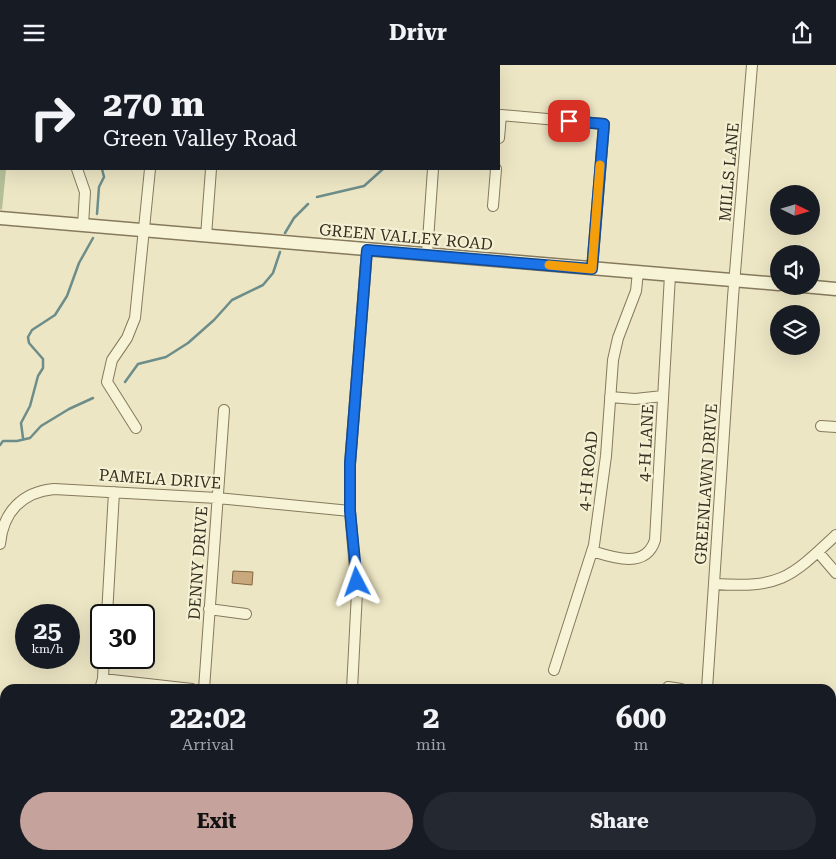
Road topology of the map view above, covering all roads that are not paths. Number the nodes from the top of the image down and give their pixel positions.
1 (752, 65) edge
2 (500, 127) edge
3 (77, 170) edge
4 (150, 170) edge
5 (211, 170) edge
6 (432, 170) edge
7 (496, 170) edge
8 (493, 206) dead end
9 (0, 218) edge
10 (83, 225) junction
11 (144, 230) junction
12 (206, 236) junction
13 (367, 250) junction
14 (427, 255) junction
15 (592, 269) junction
16 (638, 272) junction
17 (670, 275) junction
18 (735, 281) junction
19 (770, 283) edge
20 (820, 288) edge
21 (836, 289) edge
22 (663, 396) junction
23 (610, 397) junction
24 (224, 410) dead end
25 (821, 426) dead end
26 (836, 427) edge
27 (136, 428) dead end
28 (114, 492) junction
29 (217, 497) junction
30 (350, 511) junction
31 (836, 535) edge
32 (0, 544) edge
33 (592, 551) junction
34 (818, 552) junction
35 (836, 573) edge
36 (714, 584) junction
37 (108, 604) edge
38 (209, 609) junction
39 (246, 614) dead end
40 (103, 669) edge
41 (554, 670) dead end
42 (101, 684) edge
43 (204, 684) edge
44 (352, 684) edge
45 (707, 684) edge

1 - 18 street, MILLS LANE
2 - 15 street
3 - 10 street
4 - 11 street
5 - 12 street
6 - 14 street
7 - 8 street
9 - 10 street, GREEN VALLEY ROAD
10 - 11 street, GREEN VALLEY ROAD
11 - 12 street, GREEN VALLEY ROAD
11 - 27 street
12 - 13 street, GREEN VALLEY ROAD
13 - 14 street, GREEN VALLEY ROAD
13 - 30 street
14 - 15 street, GREEN VALLEY ROAD
15 - 16 street, GREEN VALLEY ROAD
16 - 17 street, GREEN VALLEY ROAD
16 - 23 street, 4-H ROAD
17 - 18 street, GREEN VALLEY ROAD
17 - 22 street, 4-H LANE
18 - 19 street, GREEN VALLEY ROAD
18 - 36 street, GREENLAWN DRIVE
20 - 21 street
22 - 23 street
22 - 33 street, 4-H LANE
23 - 33 street, 4-H ROAD
24 - 29 street, DENNY DRIVE
25 - 26 street
28 - 29 street, PAMELA DRIVE
28 - 32 street, PAMELA DRIVE
28 - 37 street
29 - 30 street, PAMELA DRIVE
29 - 38 street, DENNY DRIVE
30 - 44 street
31 - 34 street
33 - 41 street, 4-H ROAD
34 - 35 street
34 - 36 street
36 - 45 street, GREENLAWN DRIVE
38 - 39 street
38 - 43 street, DENNY DRIVE
40 - 42 street

